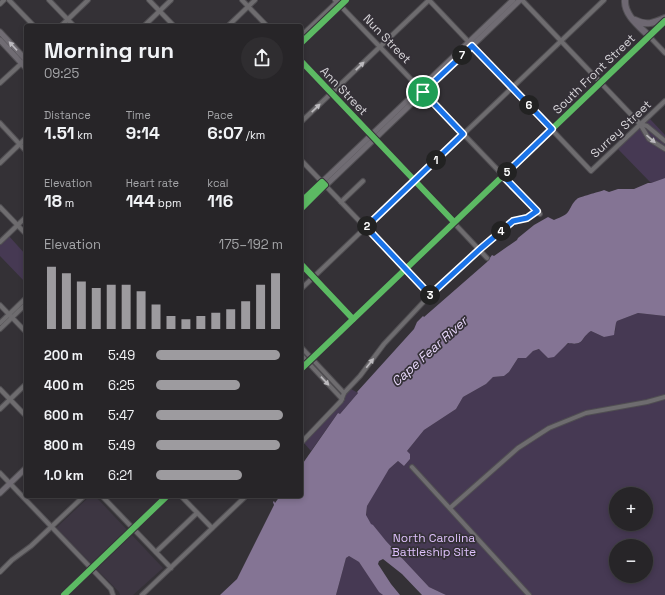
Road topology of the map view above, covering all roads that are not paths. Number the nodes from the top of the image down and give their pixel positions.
1 (4, 0) edge
2 (9, 0) edge
3 (49, 0) edge
4 (88, 0) edge
5 (149, 0) edge
6 (171, 0) edge
7 (242, 0) edge
8 (255, 0) edge
9 (346, 0) edge
10 (429, 0) edge
11 (513, 0) edge
12 (521, 0) edge
13 (604, 0) edge
14 (625, 0) edge
15 (338, 2) edge
16 (0, 4) edge
17 (248, 6) junction
18 (160, 11) junction
19 (632, 18) junction
20 (665, 18) edge
21 (68, 20) junction
22 (665, 21) edge
23 (32, 24) edge
24 (63, 24) edge
25 (72, 24) edge
26 (146, 24) edge
27 (172, 24) edge
28 (230, 24) edge
29 (265, 24) edge
30 (0, 32) edge
31 (303, 34) edge
32 (649, 36) junction
33 (0, 40) edge
34 (303, 41) edge
35 (561, 41) junction
36 (471, 44) junction
37 (380, 47) junction
38 (665, 53) edge
39 (24, 59) edge
40 (24, 59) edge
41 (24, 61) edge
42 (303, 64) edge
43 (600, 83) junction
44 (0, 84) edge
45 (512, 87) junction
46 (422, 90) junction
47 (331, 93) junction
48 (665, 101) edge
49 (303, 120) edge
50 (0, 123) edge
51 (640, 124) junction
52 (552, 129) junction
53 (463, 134) junction
54 (373, 137) junction
55 (24, 140) edge
56 (665, 141) edge
57 (20, 144) junction
58 (24, 148) edge
59 (665, 149) edge
60 (303, 162) edge
61 (0, 163) edge
62 (503, 176) junction
63 (363, 181) dead end
64 (415, 181) junction
65 (324, 184) junction
66 (303, 200) edge
67 (341, 202) junction
68 (0, 207) edge
69 (303, 207) edge
70 (24, 219) edge
71 (454, 222) junction
72 (18, 225) junction
73 (366, 227) junction
74 (24, 232) edge
75 (0, 242) edge
76 (480, 249) junction
77 (487, 258) dead end
78 (303, 266) edge
79 (406, 269) junction
80 (313, 277) junction
81 (303, 287) edge
82 (430, 295) junction
83 (24, 300) edge
84 (0, 305) edge
85 (24, 306) edge
86 (10, 316) junction
87 (353, 319) junction
88 (0, 323) edge
89 (0, 329) edge
90 (24, 330) edge
91 (303, 350) edge
92 (303, 356) edge
93 (310, 360) junction
94 (303, 366) edge
95 (24, 386) edge
96 (0, 389) edge
97 (344, 393) junction
98 (665, 397) edge
99 (10, 399) junction
100 (342, 399) junction
101 (0, 409) edge
102 (24, 414) edge
103 (303, 440) edge
104 (412, 468) dead end
105 (24, 470) edge
106 (0, 473) edge
107 (10, 483) junction
108 (0, 493) edge
109 (82, 498) edge
110 (104, 498) edge
111 (165, 498) edge
112 (183, 498) edge
113 (244, 498) edge
114 (450, 508) junction
115 (197, 513) junction
116 (51, 527) junction
117 (134, 528) junction
118 (212, 528) junction
119 (156, 552) junction
120 (170, 568) junction
121 (91, 569) junction
122 (0, 572) edge
123 (64, 595) edge
124 (113, 595) edge
125 (142, 595) edge
126 (529, 595) edge

1 - 16 street
2 - 23 street
3 - 21 street
4 - 21 street
5 - 18 street
6 - 18 street
7 - 17 street
8 - 17 street
9 - 15 street
10 - 36 street
10 - 37 street
11 - 36 main road
12 - 35 street
12 - 36 main road
13 - 35 street
14 - 19 highway
15 - 31 street
15 - 34 street
15 - 37 street, Nun Street
17 - 28 street
17 - 29 street
18 - 26 street
18 - 27 street
19 - 20 highway
19 - 32 highway
21 - 24 street
21 - 25 street
22 - 32 main road, South Front Street
39 -> 30 main road
32 - 38 street
32 - 43 main road, South Front Street
33 - 40 main road
35 - 43 street
35 - 45 street
36 - 45 street
36 - 46 main road
37 - 46 street, Nun Street
47 -> 37 street
41 - 44 street
42 - 47 street, Ann Street
43 - 51 street
43 - 52 main road, South Front Street
45 - 52 street
45 - 53 street
46 - 53 street, Nun Street
46 - 54 main road
49 -> 47 street
47 - 54 street, Ann Street
48 - 51 street, Surrey Street
50 - 57 street
51 - 52 street, Surrey Street
51 - 56 street
51 -> 59 street
52 - 62 main road, South Front Street
53 - 62 street, Nun Street
53 - 64 street
54 - 64 street, Ann Street
54 - 65 main road
55 - 57 street
57 - 58 street
57 - 61 street
60 - 65 street
62 - 71 main road, South Front Street
62 - 76 street, Nun Street
63 - 67 street
64 - 71 street, Ann Street
64 - 73 street
65 - 66 main road
65 - 67 street
65 - 69 main road
67 - 73 street
68 - 72 street
70 - 72 street
71 - 76 street, Ann Street
71 - 79 main road, South Front Street
72 - 74 street
72 - 75 street
73 - 79 street
73 - 80 street
76 - 77 street, Ann Street
76 - 82 street
78 - 80 street
79 - 82 street
79 - 87 main road, South Front Street
80 - 81 street
80 - 87 street
97 -> 82 street
83 - 86 street
84 - 86 street
85 - 86 street
86 - 88 street
86 - 89 street
86 - 90 street
87 - 93 main road, South Front Street
91 - 93 street
92 - 93 street
93 - 94 main road, South Front Street
93 - 97 street
93 -> 100 street
95 - 99 street
96 - 99 street
97 - 100 street
98 - 114 street
99 - 101 street
99 - 102 street
100 - 103 street
104 - 114 street
105 - 107 main road
106 - 107 street
107 - 108 main road
107 - 116 street
109 - 116 street
110 - 117 street
111 - 117 main road
112 - 115 street
113 - 118 street
114 - 126 street
115 - 118 street
115 - 119 street
116 - 121 street
116 - 122 street
117 - 119 street
117 - 121 main road
118 - 120 street
119 - 120 street
120 - 125 street
121 - 123 main road
121 - 124 street

